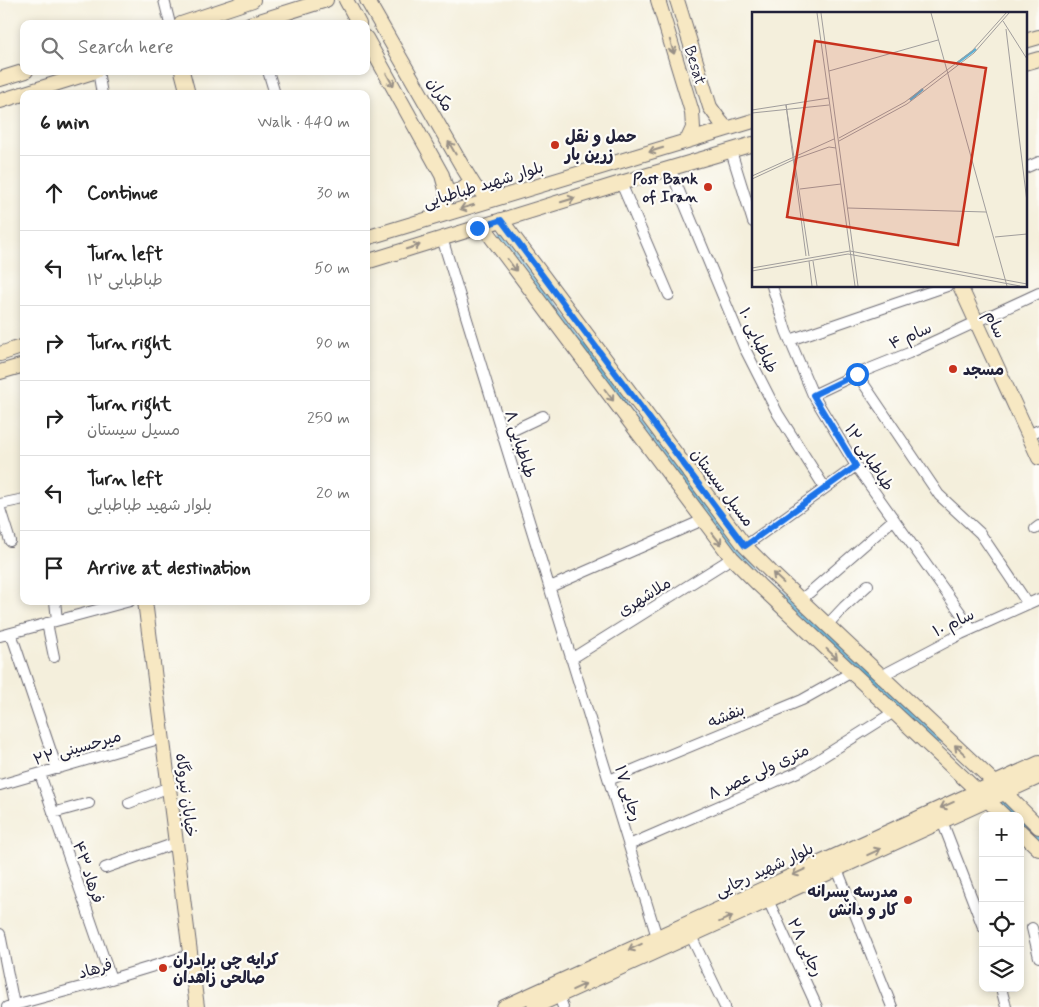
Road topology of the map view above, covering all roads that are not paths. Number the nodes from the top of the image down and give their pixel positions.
1 (164, 0) edge
2 (253, 0) edge
3 (326, 0) edge
4 (346, 0) edge
5 (367, 0) edge
6 (658, 0) edge
7 (677, 0) edge
8 (169, 20) edge
9 (193, 20) edge
10 (264, 20) edge
11 (357, 20) edge
12 (1039, 37) edge
13 (1026, 41) edge
14 (370, 45) edge
15 (1039, 59) edge
16 (1026, 63) edge
17 (20, 73) edge
18 (84, 75) edge
19 (98, 75) edge
20 (183, 75) edge
21 (269, 75) edge
22 (0, 79) edge
23 (36, 90) edge
24 (101, 90) edge
25 (187, 90) edge
26 (274, 90) edge
27 (20, 95) edge
28 (0, 101) edge
29 (710, 107) junction
30 (692, 112) junction
31 (752, 121) edge
32 (727, 129) junction
33 (687, 141) junction
34 (752, 144) edge
35 (731, 151) junction
36 (1039, 162) edge
37 (613, 163) junction
38 (1026, 168) edge
39 (670, 169) junction
40 (472, 180) junction
41 (621, 183) junction
42 (447, 193) junction
43 (492, 200) junction
44 (442, 215) junction
45 (752, 219) edge
46 (501, 220) junction
47 (483, 226) junction
48 (370, 237) edge
49 (442, 238) junction
50 (370, 261) edge
51 (773, 288) edge
52 (941, 288) edge
53 (961, 288) edge
54 (1039, 293) edge
55 (669, 295) dead end
56 (976, 322) junction
57 (790, 340) junction
58 (20, 347) edge
59 (0, 354) edge
60 (20, 366) edge
61 (0, 372) edge
62 (857, 374) junction
63 (813, 395) junction
64 (543, 416) dead end
65 (1034, 433) edge
66 (503, 435) junction
67 (1039, 458) edge
68 (856, 466) junction
69 (826, 488) junction
70 (20, 500) edge
71 (0, 504) edge
72 (0, 509) edge
73 (894, 519) junction
74 (703, 520) junction
75 (10, 541) dead end
76 (745, 546) junction
77 (732, 558) junction
78 (868, 585) dead end
79 (550, 587) junction
80 (1039, 599) edge
81 (801, 600) junction
82 (1028, 604) junction
83 (55, 605) edge
84 (115, 605) edge
85 (145, 605) edge
86 (57, 620) junction
87 (47, 623) junction
88 (827, 625) junction
89 (972, 629) junction
90 (11, 633) junction
91 (0, 636) edge
92 (54, 657) dead end
93 (572, 659) junction
94 (852, 672) junction
95 (881, 676) junction
96 (894, 712) junction
97 (162, 738) junction
98 (1039, 763) edge
99 (57, 769) junction
100 (40, 774) junction
101 (1039, 777) edge
102 (609, 780) junction
103 (0, 786) edge
104 (169, 787) junction
105 (1000, 788) junction
106 (983, 795) junction
107 (129, 803) dead end
108 (89, 804) dead end
109 (53, 812) junction
110 (1000, 812) edge
111 (942, 821) junction
112 (1039, 827) edge
113 (1024, 835) edge
114 (176, 843) junction
115 (629, 845) junction
116 (1039, 849) edge
117 (105, 868) dead end
118 (837, 869) junction
119 (768, 900) junction
120 (979, 917) edge
121 (1032, 928) dead end
122 (0, 934) edge
123 (691, 936) junction
124 (657, 937) junction
125 (190, 955) junction
126 (1039, 958) edge
127 (111, 979) junction
128 (1002, 992) edge
129 (558, 996) edge
130 (196, 1000) edge
131 (11, 1006) edge
132 (504, 1007) edge
133 (534, 1007) edge
134 (725, 1007) edge
135 (817, 1007) edge
136 (892, 1007) edge
137 (1006, 1007) edge

1 - 8 street
2 - 9 street
3 - 10 street
4 - 11 street
40 -> 5 street, مکران
6 -> 30 street, Besat
7 - 29 street
12 - 13 street
14 -> 42 street
15 - 16 street
17 - 22 street
18 - 23 street
19 - 24 street
20 - 25 street
21 - 26 street
27 - 28 street
29 - 30 street
29 - 32 street
30 - 33 street, Besat
31 - 32 street, بلوار شهید طباطبایی
32 - 33 street, بلوار شهید طباطبایی
33 -> 37 street, بلوار شهید طباطبایی
34 - 35 street
35 - 39 street
35 - 45 street
36 - 38 street
37 - 41 street
37 - 43 street, بلوار شهید طباطبایی
39 - 41 street
39 - 69 street, طباطبایی ۱۰
40 - 42 street
40 - 43 street, مکران
46 -> 41 street
41 - 55 street
42 - 44 street
43 -> 44 street, بلوار شهید طباطبایی
44 - 48 street, بلوار شهید طباطبایی
46 - 47 street
46 - 76 street, مسیل سیستان
47 - 49 street
47 -> 74 street
50 -> 49 street
49 - 66 street, طباطبایی ۸
51 - 57 street, طباطبایی ۱۲
52 - 57 street
53 - 56 street, سام
54 - 56 street, سام ۴
56 - 62 street, سام ۴
56 - 65 street, سام
57 - 63 street, طباطبایی ۱۲
58 - 59 street
60 - 61 street
62 - 63 street, سام ۴
62 - 82 street
63 - 68 street, طباطبایی ۱۲
64 - 66 street
65 - 67 street, سام
66 - 79 street, طباطبایی ۸
68 - 69 street
68 - 73 street, طباطبایی ۱۲
69 - 76 street
70 - 71 street
72 - 75 street
73 - 81 street
73 - 89 street, طباطبایی ۱۲
74 -> 77 street
74 - 79 street
81 -> 76 street, مسیل سیستان
77 - 93 street, ملاشهری
77 -> 94 street
78 - 88 street
79 - 93 street, طباطبایی ۸
80 - 82 street, سام ۱۰
81 - 88 street, مسیل سیستان
82 - 89 street, سام ۱۰
83 - 86 street
84 - 86 street
85 - 97 street, خیابان نیروگاه
86 - 87 street
87 - 90 street
87 - 92 street
88 - 95 street, مسیل سیستان
89 - 95 street, سام ۱۰
90 - 91 street
90 - 99 street
93 - 102 street, رجایی ۱۷
94 - 96 street
94 - 102 street, بنفشه
105 -> 95 street, مسیل سیستان
96 - 106 street
96 - 115 street, ۸ متری ولی عصر
97 - 99 street, میرحسینی ۲۲
97 - 104 street, خیابان نیروگاه
98 - 105 street, بلوار شهید رجایی
99 - 100 street, میرحسینی ۲۲
100 - 103 street, میرحسینی ۲۲
100 - 109 street, فرهاد ۴۳
101 - 105 street, بلوار شهید رجایی
102 - 115 street, رجایی ۱۷
104 - 107 street
104 - 114 street, خیابان نیروگاه
105 - 106 street, بلوار شهید رجایی
105 - 112 street, مسیل سیستان
106 - 110 street
106 - 111 street, بلوار شهید رجایی
106 -> 124 street, بلوار شهید رجایی
108 - 109 street
109 - 127 street, فرهاد ۴۳
118 -> 111 street, بلوار شهید رجایی
111 - 120 street
113 - 116 street
114 - 117 street
114 - 125 street, خیابان نیروگاه
115 - 124 street, رجایی ۱۷
118 - 119 street, بلوار شهید رجایی
118 - 136 street
123 -> 119 street, بلوار شهید رجایی
119 - 135 street, رجایی ۲۸
121 - 126 street
122 - 131 street
129 -> 123 street, بلوار شهید رجایی
123 - 134 street
124 -> 129 street, بلوار شهید رجایی
125 - 127 street, فرهاد
125 - 130 street, خیابان نیروگاه
127 - 131 street, فرهاد
128 - 137 street
129 - 132 street, بلوار شهید رجایی
129 - 133 street, بلوار شهید رجایی

